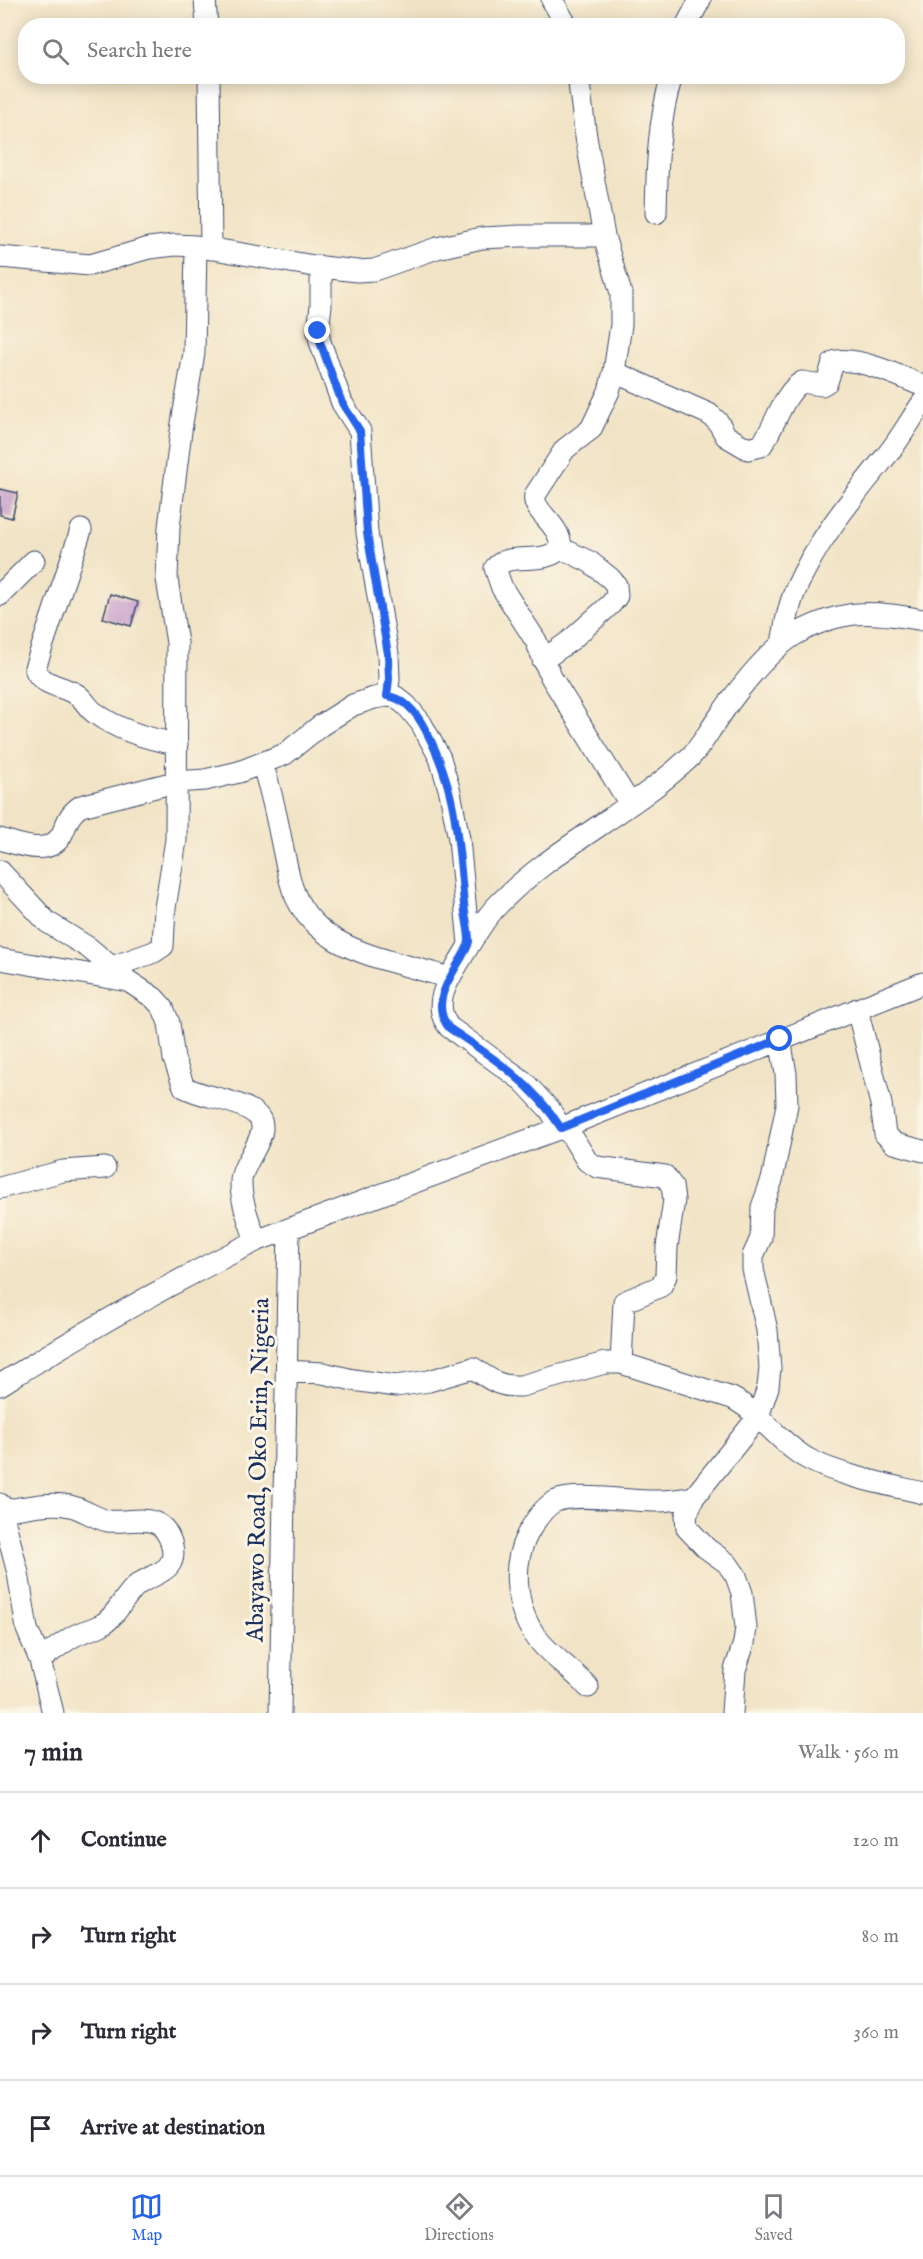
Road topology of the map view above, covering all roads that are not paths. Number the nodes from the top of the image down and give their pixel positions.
1 (205, 0) edge
2 (552, 0) edge
3 (700, 0) edge
4 (206, 18) edge
5 (562, 18) edge
6 (690, 18) edge
7 (209, 84) edge
8 (579, 84) edge
9 (669, 84) edge
10 (656, 213) dead end
11 (604, 236) junction
12 (204, 247) junction
13 (0, 257) edge
14 (321, 267) junction
15 (614, 372) junction
16 (923, 386) edge
17 (923, 402) edge
18 (81, 530) dead end
19 (561, 548) junction
20 (34, 561) dead end
21 (0, 595) edge
22 (923, 620) edge
23 (782, 644) junction
24 (543, 660) junction
25 (387, 696) junction
26 (177, 744) junction
27 (262, 764) junction
28 (175, 782) junction
29 (630, 804) junction
30 (0, 839) edge
31 (0, 871) edge
32 (469, 944) junction
33 (0, 959) edge
34 (112, 967) junction
35 (449, 978) junction
36 (128, 981) junction
37 (923, 983) edge
38 (857, 1009) junction
39 (780, 1039) junction
40 (561, 1128) junction
41 (923, 1151) edge
42 (105, 1168) dead end
43 (0, 1188) edge
44 (289, 1228) junction
45 (256, 1241) junction
46 (621, 1363) junction
47 (286, 1371) junction
48 (0, 1385) edge
49 (758, 1416) junction
50 (923, 1493) edge
51 (694, 1497) junction
52 (1, 1508) edge
53 (40, 1660) junction
54 (588, 1687) dead end
55 (53, 1713) edge
56 (280, 1713) edge
57 (732, 1713) edge

1 - 4 street
2 - 5 street
3 - 6 street
7 - 12 street
8 - 11 street
9 - 10 street
11 - 14 street
11 - 15 street
12 - 13 street
12 - 14 street
12 - 26 street
14 - 25 street
15 - 16 street
15 - 19 street
17 - 23 street
18 - 26 street
19 - 24 street
19 - 24 street
20 - 21 street
22 - 23 street
23 - 29 street
24 - 29 street
25 - 27 street
25 - 32 street
26 - 28 street
27 - 28 street
27 - 35 street
28 - 30 street
28 - 34 street
29 - 32 street
31 - 34 street
32 - 35 street
33 - 36 street
34 - 36 street
35 - 40 street
36 - 45 street
37 - 38 street
38 - 39 street
38 - 41 street
39 - 40 street
39 - 49 street
40 - 44 street
40 - 46 street
42 - 43 street
44 - 45 street
44 - 47 street, Abayawo Road, Oko Erin, Nigeria
45 - 48 street
46 - 47 street
46 - 49 street
47 - 56 street, Abayawo Road, Oko Erin, Nigeria
49 - 50 street
49 - 51 street
51 - 54 street
51 - 57 street
52 - 53 street
52 - 53 street
53 - 55 street

